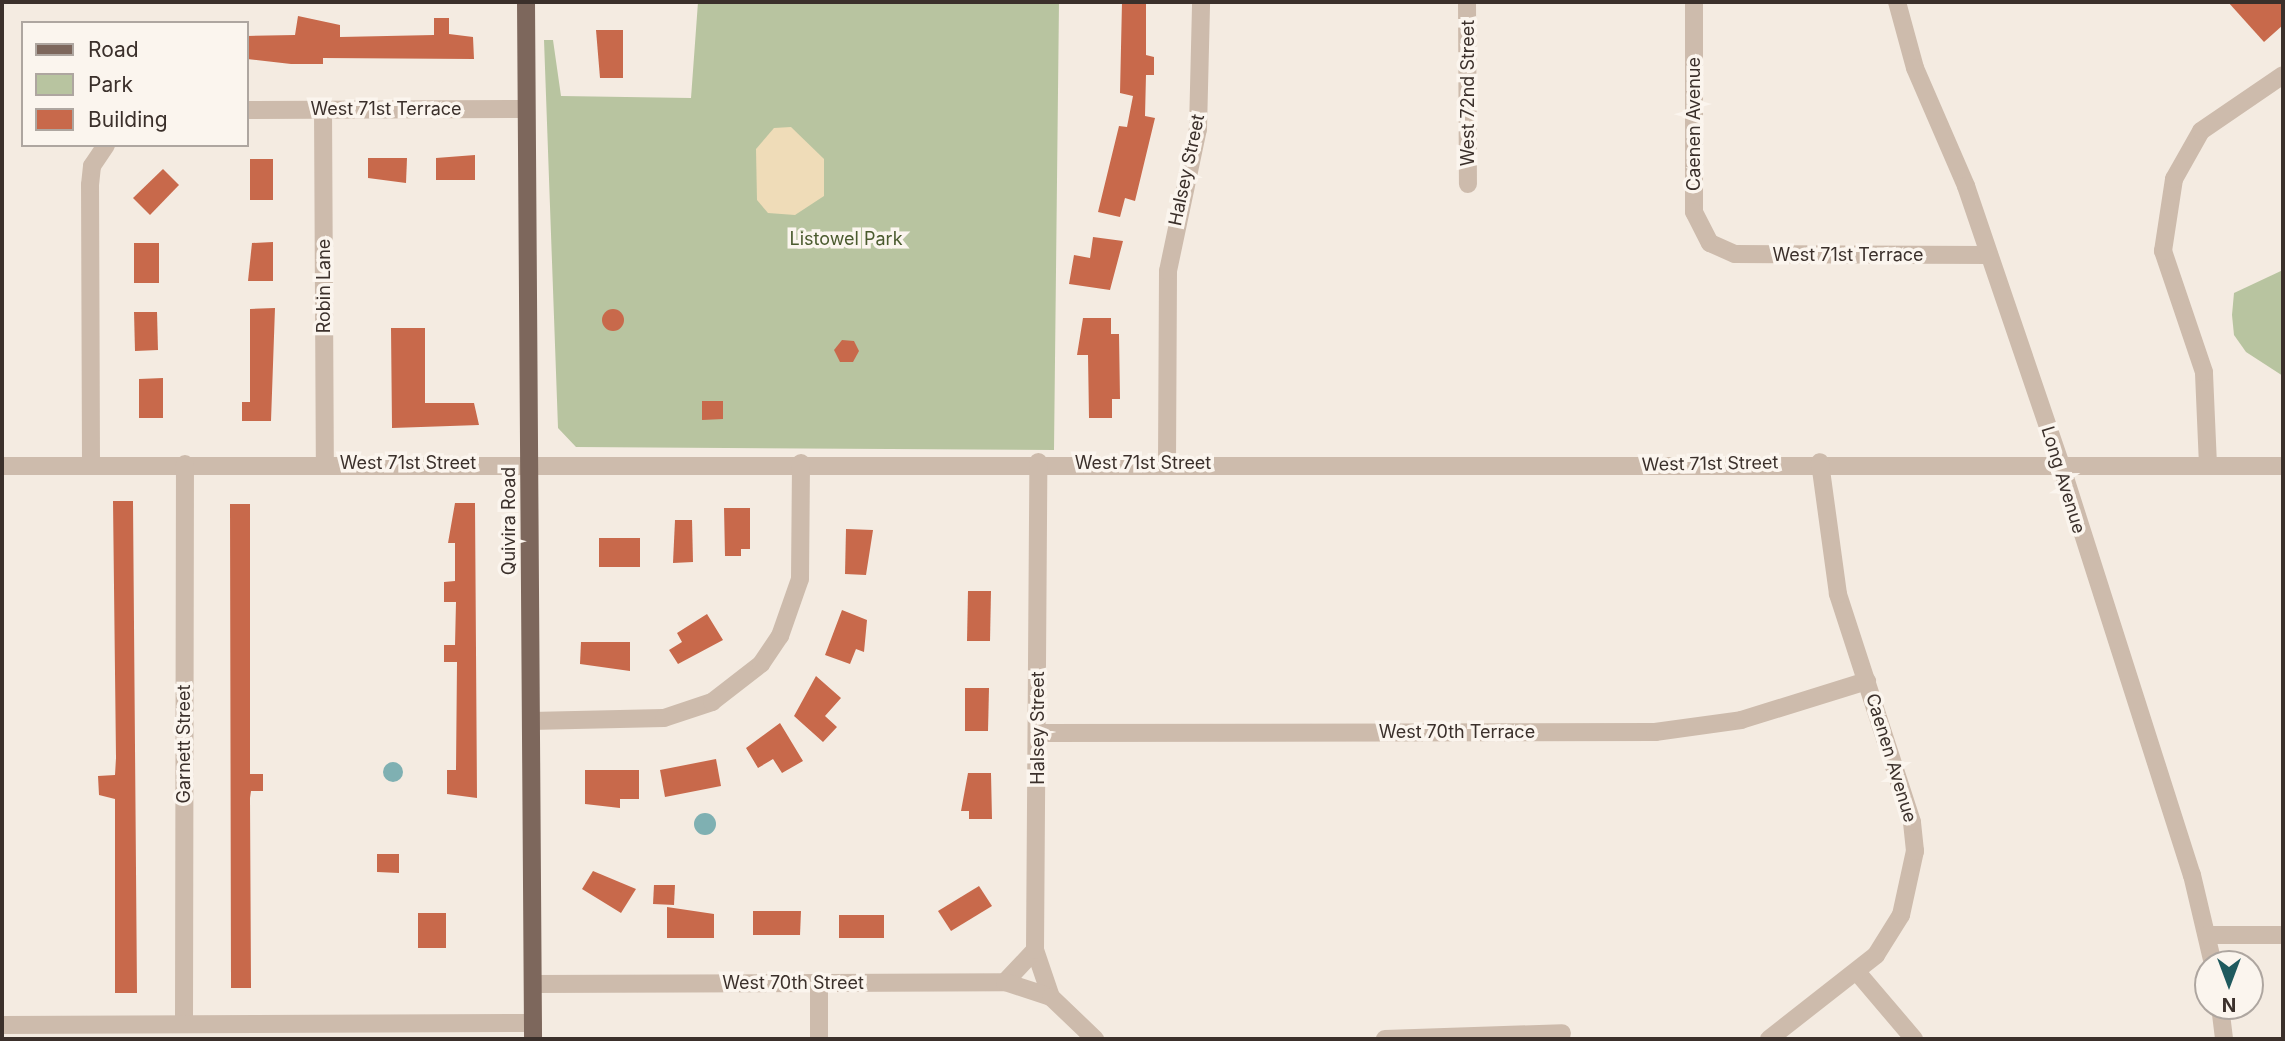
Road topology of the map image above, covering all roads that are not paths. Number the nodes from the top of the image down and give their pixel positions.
1 (526, 2) edge
2 (1201, 2) edge
3 (1467, 2) edge
4 (1694, 2) edge
5 (1897, 2) edge
6 (2283, 75) edge
7 (323, 108) junction
8 (526, 109) junction
9 (248, 110) edge
10 (105, 147) edge
11 (1468, 184) dead end
12 (1710, 243) joint
13 (1989, 255) junction
14 (1820, 462) junction
15 (529, 463) junction
16 (801, 463) junction
17 (1038, 463) junction
18 (1167, 463) junction
19 (2060, 463) junction
20 (185, 464) junction
21 (325, 464) junction
22 (91, 465) junction
23 (2208, 465) junction
24 (2, 466) edge
25 (2283, 466) edge
26 (1867, 681) junction
27 (531, 721) junction
28 (1039, 733) junction
29 (2207, 935) junction
30 (2283, 935) edge
31 (1035, 950) junction
32 (2210, 950) edge
33 (1857, 972) junction
34 (1005, 982) junction
35 (819, 983) junction
36 (533, 984) junction
37 (1051, 997) junction
38 (2222, 1020) edge
39 (184, 1023) junction
40 (2, 1025) edge
41 (533, 1031) edge
42 (1562, 1033) dead end
43 (819, 1039) edge
44 (1095, 1039) edge
45 (1385, 1039) edge
46 (1769, 1039) edge
47 (1914, 1039) edge
48 (2224, 1039) edge

1 - 8 main road, Quivira Road
2 - 18 street, Halsey Street
3 - 11 street, West 72nd Street
4 - 12 street, Caenen Avenue
5 - 13 street, Long Avenue
6 - 23 street
7 - 8 street, West 71st Terrace
7 - 9 street, West 71st Terrace
7 - 21 street, Robin Lane
8 - 15 main road, Quivira Road
10 - 22 street
12 - 13 street, West 71st Terrace
13 - 19 street, Long Avenue
14 - 18 street, West 71st Street
14 - 19 street, West 71st Street
14 - 26 street, Caenen Avenue
15 - 16 street, West 71st Street
15 - 21 street, West 71st Street
15 - 27 main road, Quivira Road
16 - 17 street, West 71st Street
16 - 27 street
17 - 18 street, West 71st Street
17 - 28 street, Halsey Street
19 - 23 street, West 71st Street
19 - 29 street, Long Avenue
20 - 21 street, West 71st Street
20 - 22 street, West 71st Street
20 - 39 street, Garnett Street
22 - 24 street, West 71st Street
23 - 25 street, West 71st Street
26 - 28 street, West 70th Terrace
26 - 33 street, Caenen Avenue
27 - 36 main road, Quivira Road
28 - 31 street, Halsey Street
29 - 30 street
29 - 32 street, Long Avenue
31 - 34 street
31 - 37 street, West 70th Street
33 - 46 street, Caenen Avenue
33 - 47 street
34 - 35 street, West 70th Street
34 - 37 street, West 70th Street
35 - 36 street, West 70th Street
35 - 43 street
36 - 41 main road, Quivira Road
37 - 44 street, West 70th Street
38 - 48 street
39 - 40 street
39 - 41 street
42 - 45 street

